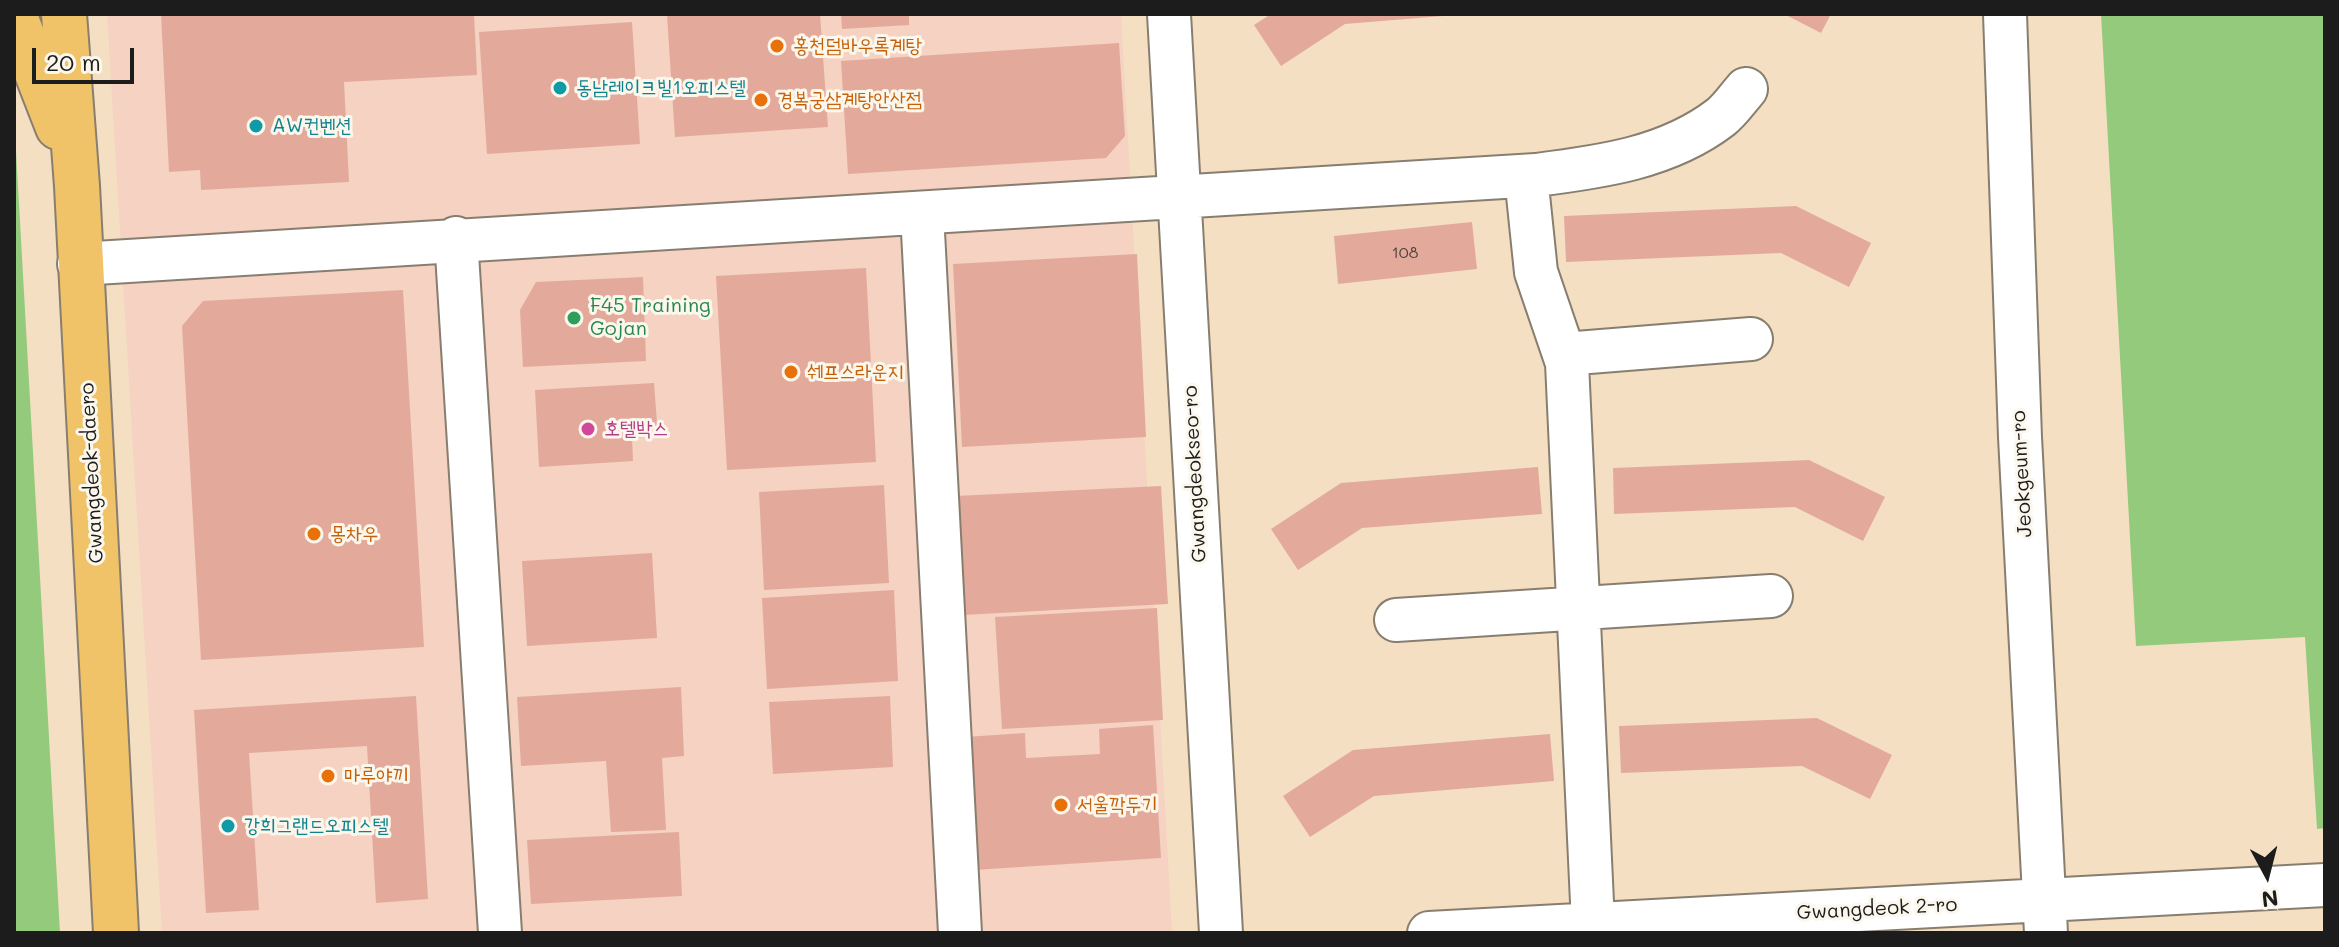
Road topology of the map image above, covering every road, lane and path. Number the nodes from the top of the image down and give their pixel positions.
1 (14, 14) edge
2 (64, 14) edge
3 (1169, 14) edge
4 (2005, 14) edge
5 (1746, 89) dead end
6 (1526, 176) junction
7 (77, 186) junction
8 (1180, 196) junction
9 (922, 213) junction
10 (456, 238) junction
11 (79, 264) junction
12 (1751, 339) dead end
13 (1564, 354) junction
14 (1771, 596) dead end
15 (1579, 608) junction
16 (1396, 620) dead end
17 (2325, 885) edge
18 (2045, 916) edge
19 (1593, 924) junction
20 (116, 933) edge
21 (500, 933) edge
22 (960, 933) edge
23 (1221, 933) edge
24 (1429, 933) edge

1 - 7 main road
2 - 7 main road, Gwangdeok-daero
3 - 8 street, Gwangdeokseo-ro
4 - 18 street, Jeokgeum-ro
5 - 6 street
6 - 8 street
6 - 13 street
7 - 11 main road, Gwangdeok-daero
8 - 9 street
8 - 23 street, Gwangdeokseo-ro
9 - 10 street
9 - 22 street
10 - 11 street
10 - 21 street
11 - 20 main road, Gwangdeok-daero
12 - 13 street
13 - 15 street
14 - 15 street
15 - 16 street
15 - 19 street
17 - 18 street, Gwangdeok 2-ro
18 - 19 street, Gwangdeok 2-ro
19 - 24 street, Gwangdeok 2-ro

